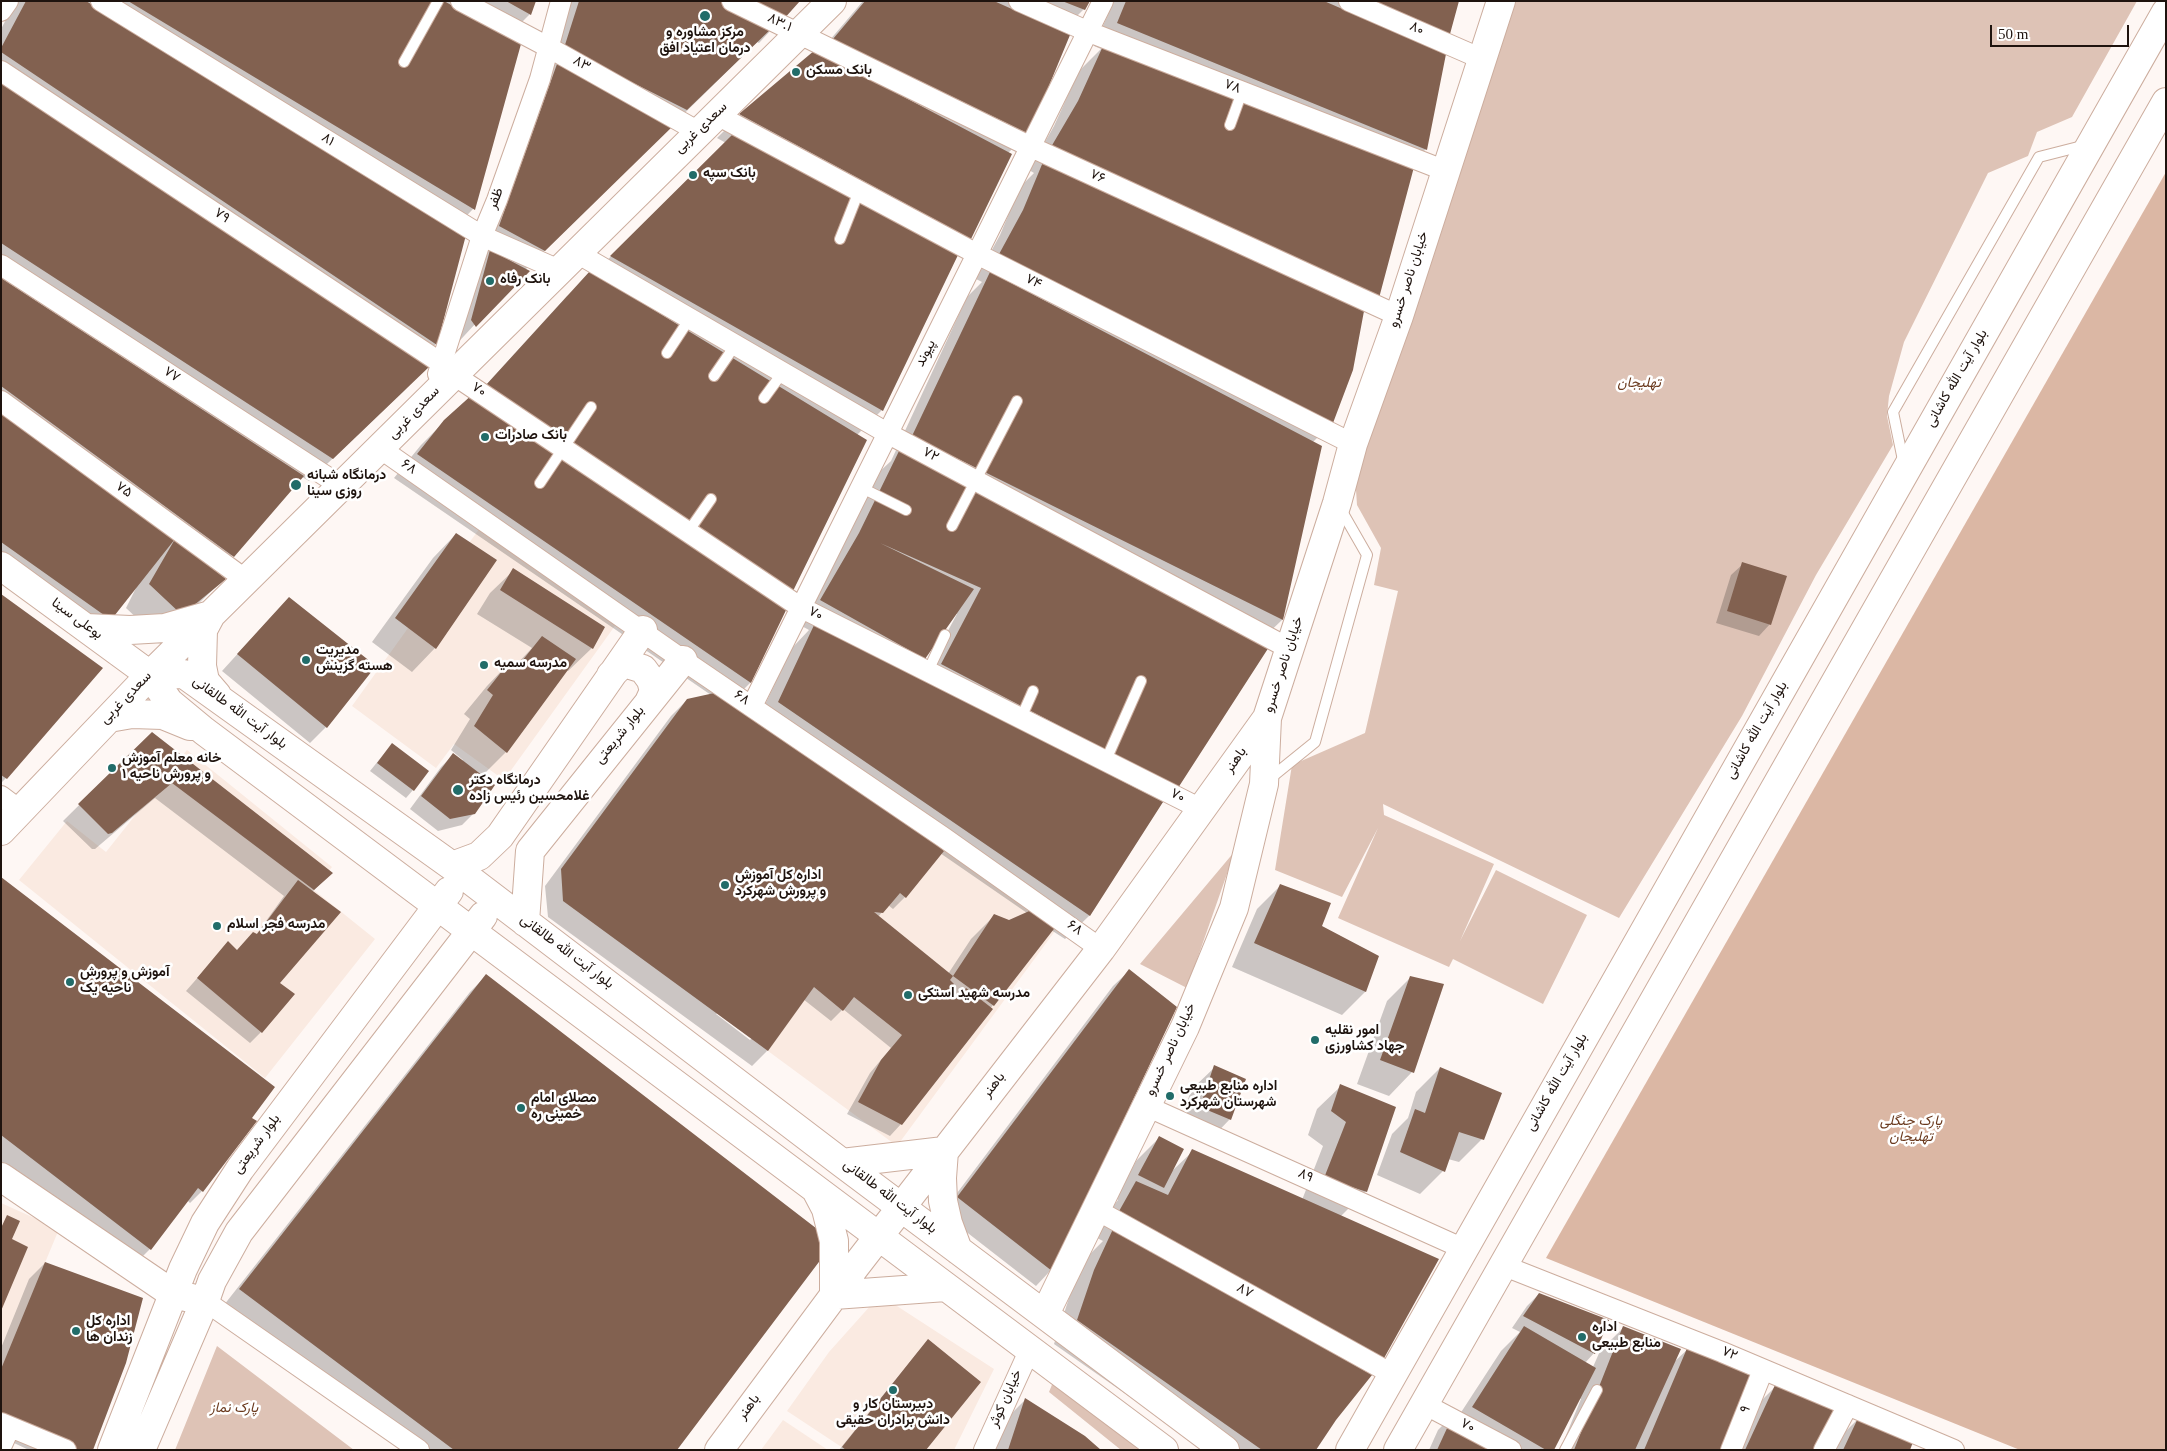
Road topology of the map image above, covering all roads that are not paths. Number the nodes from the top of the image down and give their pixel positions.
1 (8, 1) edge
2 (101, 1) edge
3 (438, 1) edge
4 (461, 1) edge
5 (561, 1) edge
6 (732, 1) edge
7 (832, 1) edge
8 (1019, 1) edge
9 (1103, 1) edge
10 (1349, 1) edge
11 (1501, 1) edge
12 (1, 11) edge
13 (2166, 12) edge
14 (1089, 32) junction
15 (799, 34) junction
16 (548, 47) junction
17 (1482, 59) junction
18 (404, 62) dead end
19 (1, 71) edge
20 (1242, 92) junction
21 (2166, 102) edge
22 (708, 124) junction
23 (1230, 125) dead end
24 (2156, 128) edge
25 (2091, 143) junction
26 (1031, 148) junction
27 (1446, 171) junction
28 (859, 191) junction
29 (482, 236) junction
30 (840, 238) dead end
31 (977, 254) junction
32 (568, 262) junction
33 (1, 265) edge
34 (1399, 316) junction
35 (690, 318) junction
36 (736, 344) junction
37 (667, 353) dead end
38 (448, 369) junction
39 (783, 372) junction
40 (714, 376) dead end
41 (764, 398) dead end
42 (1, 401) edge
43 (1017, 401) dead end
44 (591, 407) dead end
45 (887, 433) junction
46 (1353, 444) junction
47 (564, 448) junction
48 (381, 449) junction
49 (1905, 472) junction
50 (976, 481) junction
51 (540, 483) dead end
52 (341, 486) junction
53 (860, 487) junction
54 (711, 499) dead end
55 (1337, 503) junction
56 (906, 510) dead end
57 (952, 526) dead end
58 (688, 532) junction
59 (1, 566) edge
60 (246, 580) junction
61 (800, 607) junction
62 (211, 615) junction
63 (86, 628) junction
64 (643, 630) junction
65 (945, 635) dead end
66 (1290, 648) junction
67 (683, 660) junction
68 (928, 671) junction
69 (150, 675) junction
70 (611, 675) junction
71 (1141, 681) dead end
72 (1032, 691) dead end
73 (649, 702) junction
74 (224, 704) junction
75 (752, 706) junction
76 (109, 718) junction
77 (1021, 718) junction
78 (1267, 718) junction
79 (204, 731) junction
80 (1106, 760) junction
81 (1264, 784) junction
82 (11, 804) edge
83 (1203, 810) junction
84 (1, 831) edge
85 (500, 836) junction
86 (530, 851) junction
87 (457, 870) junction
88 (496, 900) junction
89 (438, 905) junction
90 (525, 922) junction
91 (472, 930) junction
92 (1101, 949) junction
93 (1551, 1095) junction
94 (1146, 1106) junction
95 (1589, 1115) junction
96 (944, 1152) junction
97 (842, 1163) junction
98 (1, 1177) edge
99 (816, 1190) junction
100 (901, 1208) junction
101 (1095, 1209) junction
102 (879, 1238) junction
103 (1464, 1249) junction
104 (958, 1250) junction
105 (1502, 1265) junction
106 (946, 1287) junction
107 (173, 1294) junction
108 (834, 1295) junction
109 (205, 1301) junction
110 (1045, 1314) junction
111 (1030, 1349) junction
112 (1763, 1370) junction
113 (1392, 1374) junction
114 (1597, 1390) dead end
115 (1424, 1404) junction
116 (1848, 1405) junction
117 (6, 1425) edge
118 (1925, 1444) edge
119 (1, 1446) edge
120 (66, 1450) edge
121 (112, 1450) edge
122 (141, 1450) edge
123 (419, 1450) edge
124 (719, 1450) edge
125 (984, 1450) edge
126 (1164, 1450) edge
127 (1225, 1450) edge
128 (1350, 1450) edge
129 (1364, 1450) edge
130 (1384, 1450) edge
131 (1398, 1450) edge
132 (1511, 1450) edge
133 (1565, 1450) edge
134 (1730, 1450) edge
135 (1824, 1450) edge
136 (1954, 1450) edge

1 - 12 street
2 - 29 street, ۸۱
3 - 18 lane
4 - 16 street, ۸۳
5 - 16 street, ظفر
6 - 15 street, ۸۳.۱
7 - 15 main road, سعدی غربی
8 - 14 street, ۷۸
9 - 14 street, پیوند
10 - 17 street, ۸۰
11 - 17 main road, خیابان ناصر خسرو
13 - 25 main road, بلوار آیت الله کاشانی
14 - 20 street, ۷۸
14 - 26 street, پیوند
15 - 22 main road, سعدی غربی
15 - 26 street, ۷۶
16 - 22 street, ۸۳
16 - 29 street, ظفر
17 - 27 main road, خیابان ناصر خسرو
19 - 38 street, ۷۹
20 - 23 lane
20 - 27 street, ۷۸
21 - 24 main road
22 - 28 street, ۷۴
22 - 32 main road, سعدی غربی
24 - 95 main road
25 - 49 main road, بلوار آیت الله کاشانی
25 - 49 lane
26 - 31 street, پیوند
26 - 34 street, ۷۶
27 - 34 main road, خیابان ناصر خسرو
28 - 30 lane
28 - 31 street, ۷۴
29 - 32 street, ۸۱
29 - 38 street, ظفر
31 - 45 street, پیوند
31 - 46 street, ۷۴
32 - 35 street, ۷۲
32 - 38 main road, سعدی غربی
33 - 52 street, ۷۷
34 - 46 main road, خیابان ناصر خسرو
35 - 36 street, ۷۲
35 - 37 lane
36 - 39 street, ۷۲
36 - 40 lane
38 - 47 street, ۷۰
38 - 48 main road, سعدی غربی
39 - 41 lane
39 - 45 street, ۷۲
42 - 60 street, ۷۵
43 - 50 lane
44 - 47 lane
45 - 50 street, ۷۲
45 - 53 street, پیوند
46 - 55 main road, خیابان ناصر خسرو
47 - 51 lane
47 - 58 street, ۷۰
48 - 52 main road, سعدی غربی
48 - 64 street, ۶۸
49 - 93 main road, بلوار آیت الله کاشانی
50 - 57 lane
50 - 66 street, ۷۲
52 - 60 main road, سعدی غربی
53 - 56 lane
53 - 61 street, پیوند
54 - 58 lane
55 - 66 main road, خیابان ناصر خسرو
55 - 81 lane
58 - 61 street, ۷۰
59 - 63 main road, بوعلی سینا
60 - 62 main road, سعدی غربی
61 - 68 street, ۷۰
61 - 75 street, پیوند
62 - 63 main road
62 - 69 main road, سعدی غربی
62 - 74 main road
63 - 69 main road, بوعلی سینا
64 - 67 street, ۶۸
64 - 70 main road
65 - 68 lane
66 - 78 main road, خیابان ناصر خسرو
67 - 73 main road, بلوار شریعتی
67 - 75 street, ۶۸
68 - 77 street, ۷۰
69 - 74 main road, بلوار آیت الله طالقانی
69 - 76 main road, سعدی غربی
69 - 79 main road
70 - 73 main road
70 - 85 main road
71 - 80 lane
72 - 77 lane
73 - 86 main road, بلوار شریعتی
74 - 87 main road, بلوار آیت الله طالقانی
75 - 92 street, ۶۸
76 - 79 main road
76 - 82 main road, سعدی غربی
77 - 80 street, ۷۰
78 - 81 main road, خیابان ناصر خسرو
78 - 83 main road, باهنر
79 - 89 main road
80 - 83 street, ۷۰
81 - 94 main road, خیابان ناصر خسرو
82 - 84 main road, سعدی غربی
83 - 92 main road, باهنر
85 - 86 main road
85 - 87 main road
86 - 90 main road
87 - 88 main road, بلوار آیت الله طالقانی
87 - 89 main road, بلوار شریعتی
88 - 90 main road, بلوار آیت الله طالقانی
88 - 91 main road
89 - 91 main road
89 - 107 main road, بلوار شریعتی
90 - 97 main road, بلوار آیت الله طالقانی
91 - 99 main road
91 - 109 main road
92 - 96 main road, باهنر
93 - 103 main road, بلوار آیت الله کاشانی
93 - 129 main road
94 - 101 main road, خیابان ناصر خسرو
94 - 103 street, ۸۹
95 - 105 main road
95 - 130 main road
96 - 97 main road
96 - 100 main road, باهنر
96 - 104 main road
97 - 100 main road, بلوار آیت الله طالقانی
98 - 107 main road
99 - 102 main road
99 - 108 main road
100 - 102 main road, باهنر
100 - 104 main road, بلوار آیت الله طالقانی
101 - 110 main road, خیابان ناصر خسرو
101 - 113 street, ۸۷
102 - 106 main road
102 - 108 main road, باهنر
103 - 113 main road, بلوار آیت الله کاشانی
104 - 110 main road, بلوار آیت الله طالقانی
105 - 112 street, ۷۲
105 - 115 main road
106 - 108 main road
106 - 111 main road
107 - 109 main road
107 - 121 main road, بلوار شریعتی
108 - 124 main road, باهنر
109 - 122 main road
109 - 123 street
110 - 127 main road, بلوار آیت الله طالقانی
111 - 125 street, خیابان کوثر
111 - 126 main road
112 - 116 street, ۷۲
112 - 134 street, ۹
113 - 128 main road, بلوار آیت الله کاشانی
114 - 133 lane
115 - 131 main road
115 - 132 street, ۷۰
116 - 118 street, ۷۲
116 - 135 street
117 - 119 street
117 - 120 street
118 - 136 street, ۷۲

